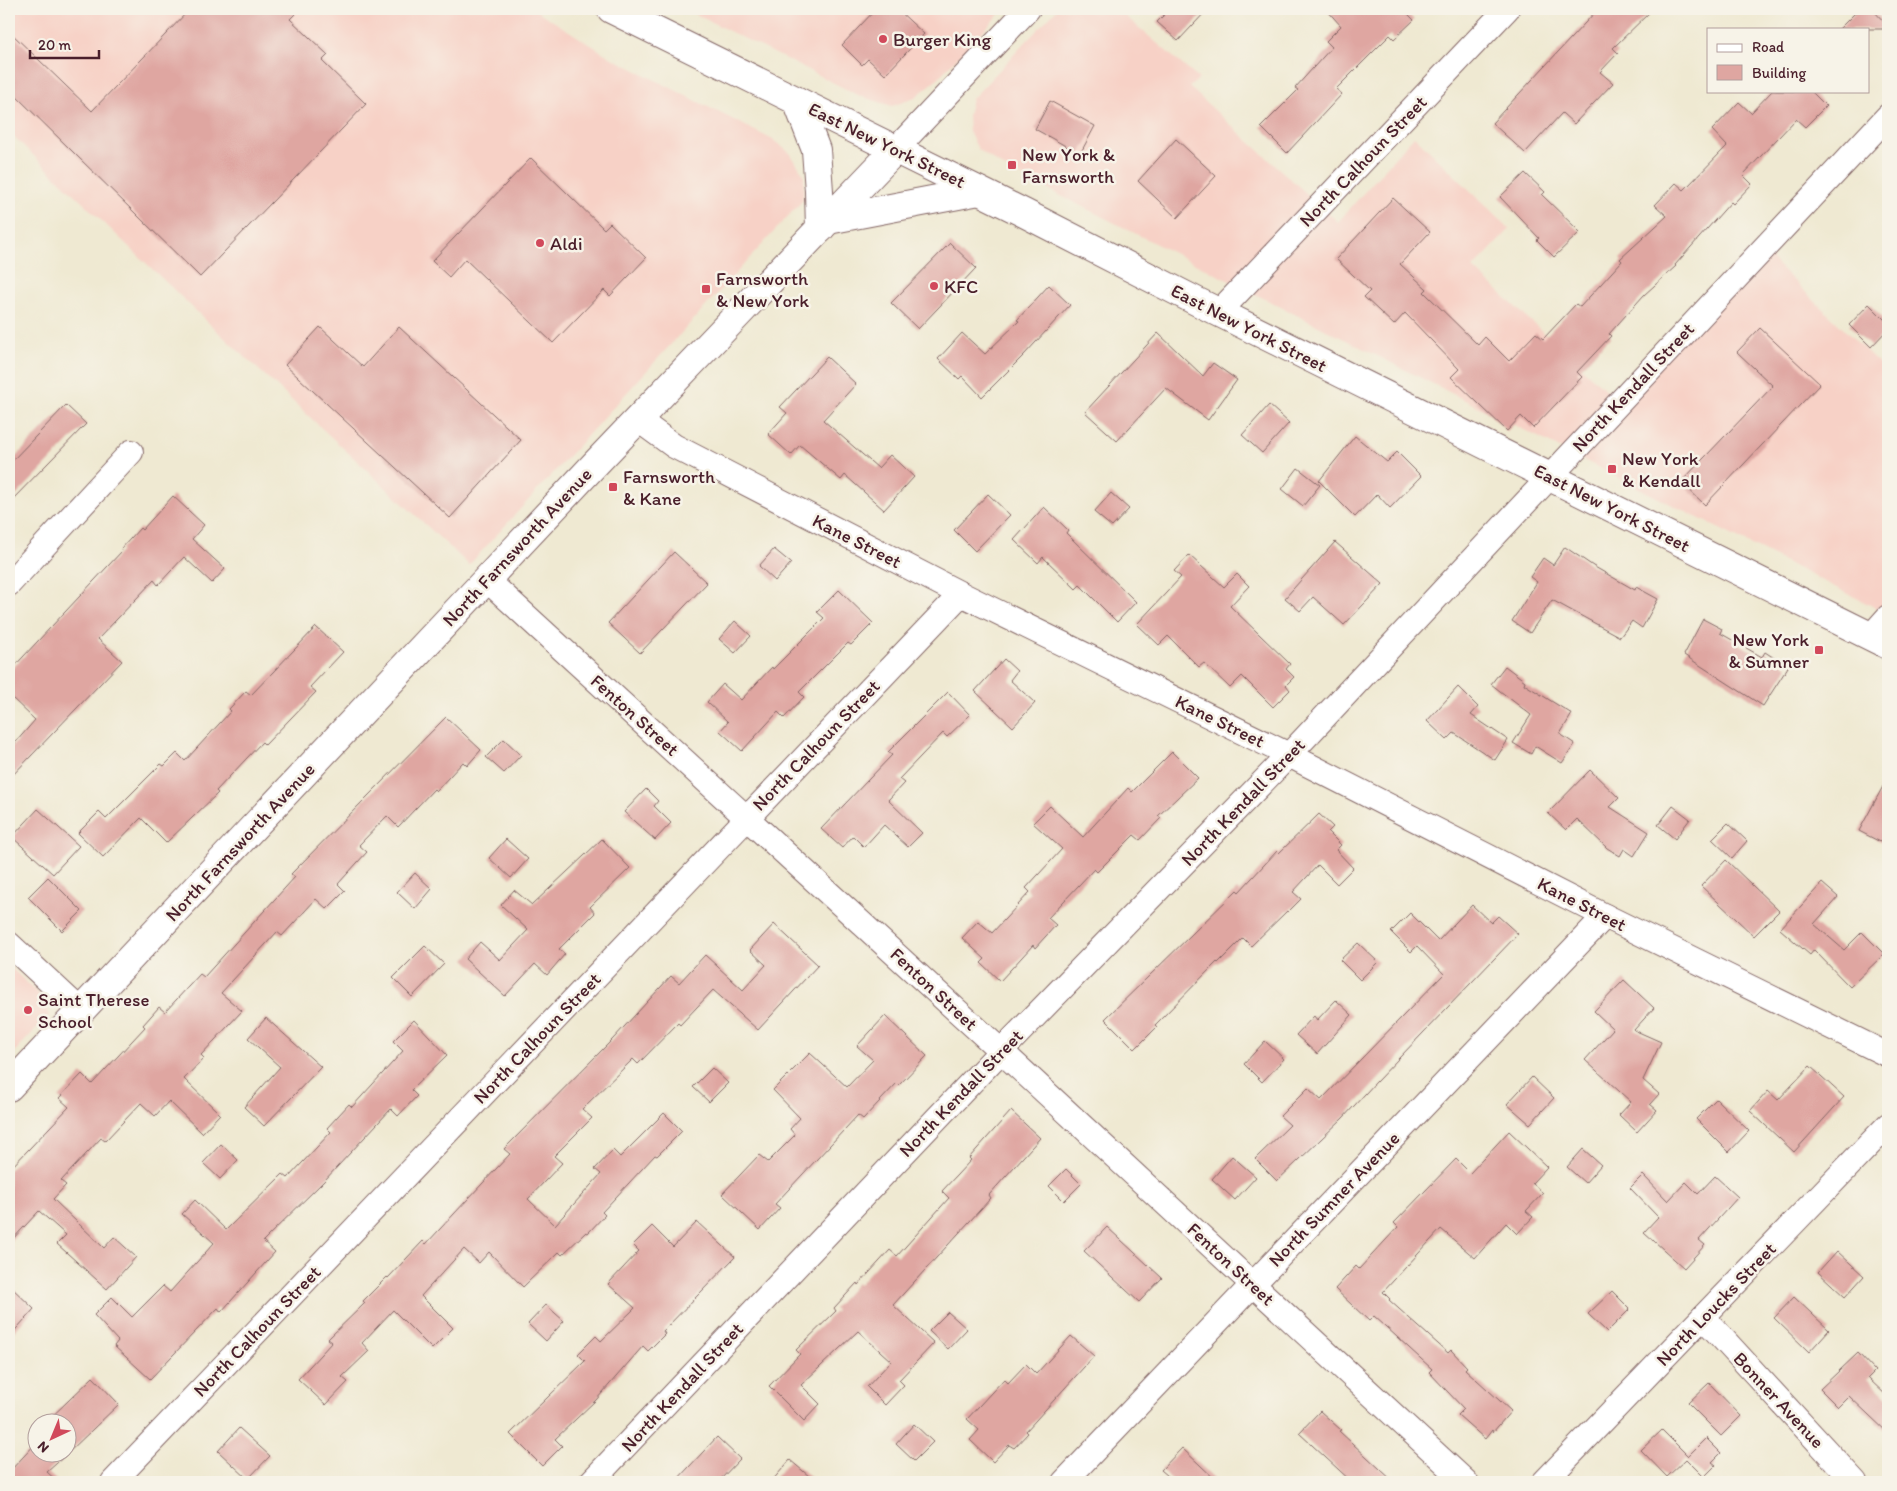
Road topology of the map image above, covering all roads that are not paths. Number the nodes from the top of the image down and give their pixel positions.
1 (611, 9) edge
2 (1028, 9) edge
3 (1507, 9) edge
4 (796, 101) junction
5 (1888, 116) edge
6 (896, 150) junction
7 (979, 191) junction
8 (824, 225) junction
9 (1218, 312) junction
10 (637, 419) junction
11 (131, 452) dead end
12 (1549, 476) junction
13 (487, 580) junction
14 (9, 584) edge
15 (961, 594) junction
16 (1882, 632) edge
17 (1289, 754) junction
18 (747, 817) junction
19 (1605, 916) junction
20 (9, 944) edge
21 (81, 1012) junction
22 (1001, 1050) junction
23 (1888, 1055) edge
24 (9, 1087) edge
25 (1888, 1125) edge
26 (1253, 1284) junction
27 (1703, 1317) junction
28 (113, 1482) edge
29 (591, 1482) edge
30 (1064, 1482) edge
31 (1466, 1482) edge
32 (1544, 1482) edge
33 (1855, 1482) edge

1 - 4 main road, East New York Street
2 - 6 street, North Farnsworth Avenue
3 - 9 street, North Calhoun Street
4 - 6 main road, East New York Street
4 - 8 main road
5 - 12 street, North Kendall Street
6 - 7 main road, East New York Street
6 - 8 main road, North Farnsworth Avenue
7 - 8 main road
7 - 9 main road, East New York Street
8 - 10 main road, North Farnsworth Avenue
9 - 12 main road, East New York Street
10 - 13 main road, North Farnsworth Avenue
10 - 15 street, Kane Street
11 - 14 street
12 - 16 main road, East New York Street
12 - 17 street, North Kendall Street
13 - 18 street, Fenton Street
13 - 21 main road, North Farnsworth Avenue
15 - 17 street, Kane Street
15 - 18 street, North Calhoun Street
17 - 19 street, Kane Street
17 - 22 street, North Kendall Street
18 - 22 street, Fenton Street
18 - 28 street, North Calhoun Street
19 - 23 street, Kane Street
19 - 26 street, North Sumner Avenue
20 - 21 street
21 - 24 main road, North Farnsworth Avenue
22 - 26 street, Fenton Street
22 - 29 street, North Kendall Street
25 - 27 street, North Loucks Street
26 - 30 street, North Sumner Avenue
26 - 31 street, Fenton Street
27 - 32 street, North Loucks Street
27 - 33 street, Bonner Avenue

